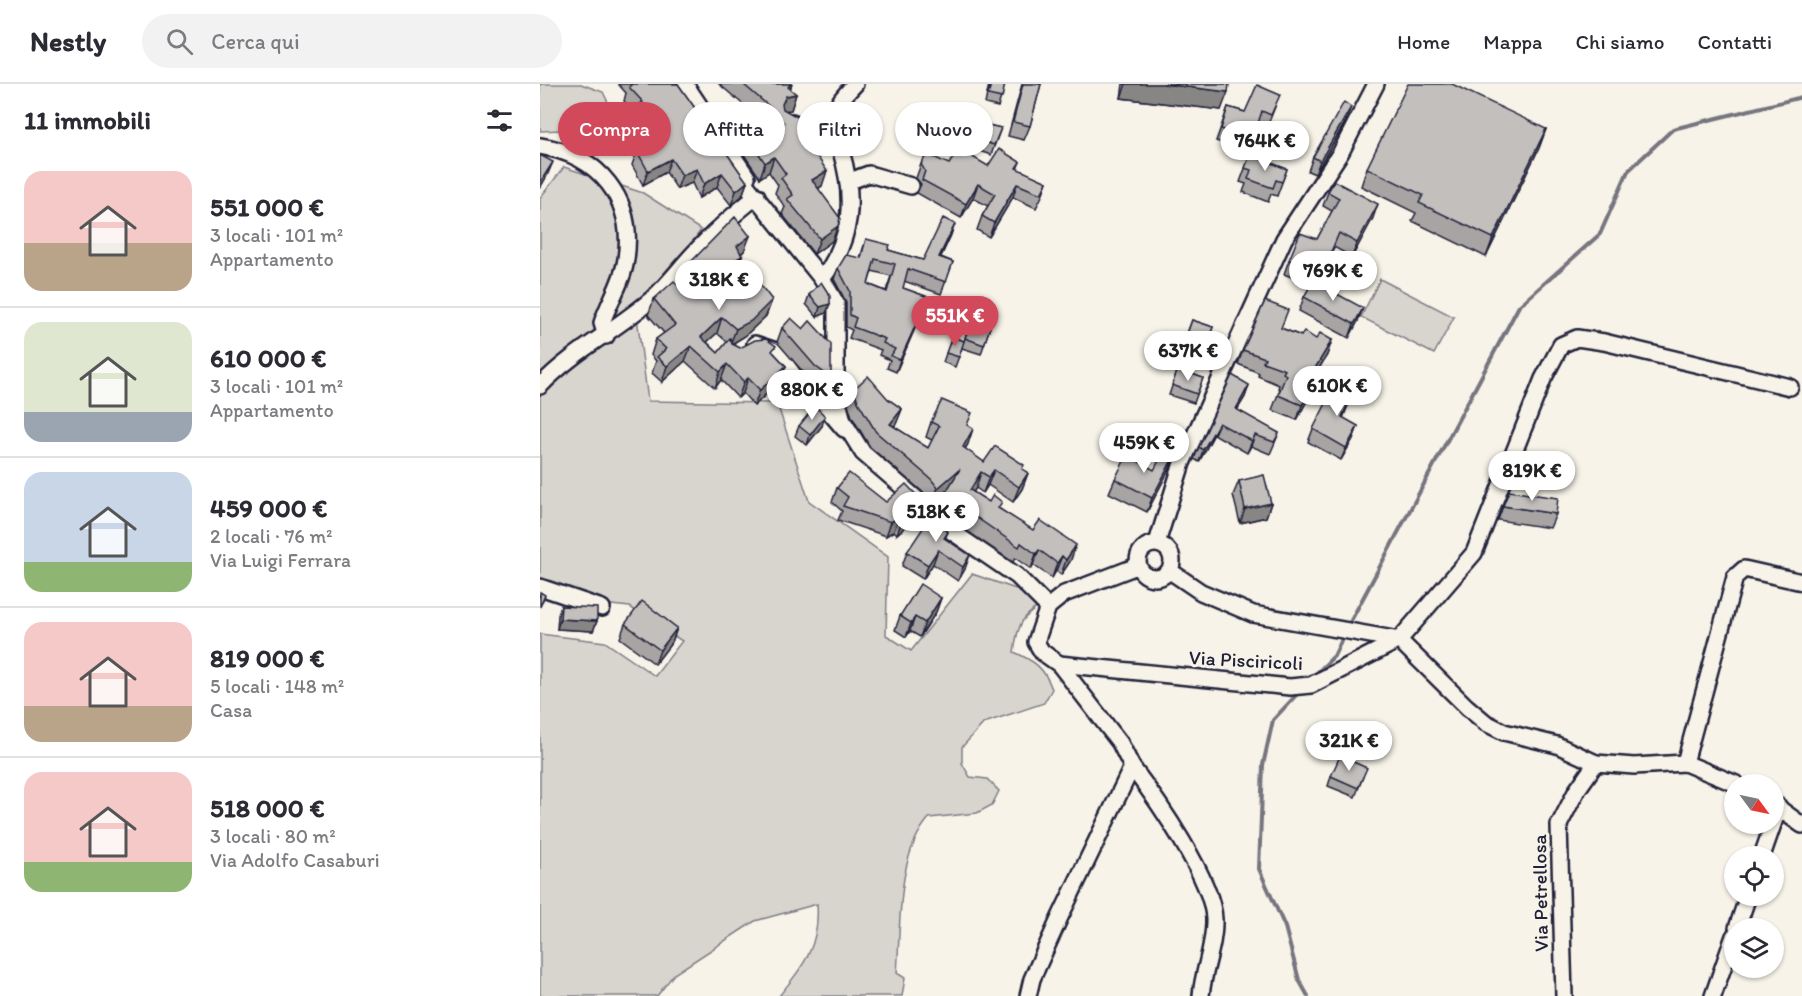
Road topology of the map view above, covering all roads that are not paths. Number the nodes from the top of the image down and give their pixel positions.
1 (675, 84) edge
2 (685, 84) edge
3 (855, 84) edge
4 (1376, 84) edge
5 (840, 102) edge
6 (786, 119) edge
7 (797, 124) edge
8 (540, 146) edge
9 (843, 156) edge
10 (850, 181) junction
11 (910, 186) dead end
12 (757, 195) junction
13 (822, 279) junction
14 (606, 336) junction
15 (742, 347) edge
16 (540, 386) edge
17 (1790, 387) dead end
18 (852, 436) junction
19 (1158, 543) junction
20 (1137, 566) junction
21 (1170, 571) junction
22 (1802, 582) edge
23 (540, 587) edge
24 (1048, 607) junction
25 (602, 608) dead end
26 (1393, 643) junction
27 (1059, 664) junction
28 (1596, 763) junction
29 (1685, 763) junction
30 (1132, 767) junction
31 (1724, 779) edge
32 (1784, 811) edge
33 (1802, 825) edge
34 (1724, 965) edge
35 (1028, 996) edge
36 (1201, 996) edge
37 (1563, 996) edge
38 (1713, 996) edge

1 - 12 street
2 - 12 street
3 - 5 street
4 - 19 street
6 - 7 street
8 - 14 street
9 - 10 street
10 - 11 street
10 - 13 street
12 - 13 street
12 - 14 street
13 - 18 street
14 - 16 street
15 - 18 street
17 - 26 street
18 - 24 street
19 - 20 street
19 - 21 street
20 - 21 street
20 - 24 street
21 - 26 street
22 - 29 street
23 - 25 street
24 - 27 street
26 - 27 street, Via Pisciricoli
26 - 28 street
27 - 30 street
28 - 29 street
28 - 37 street, Via Petrellosa
29 - 31 street
30 - 35 street
30 - 36 street
32 - 33 street
34 - 38 street

